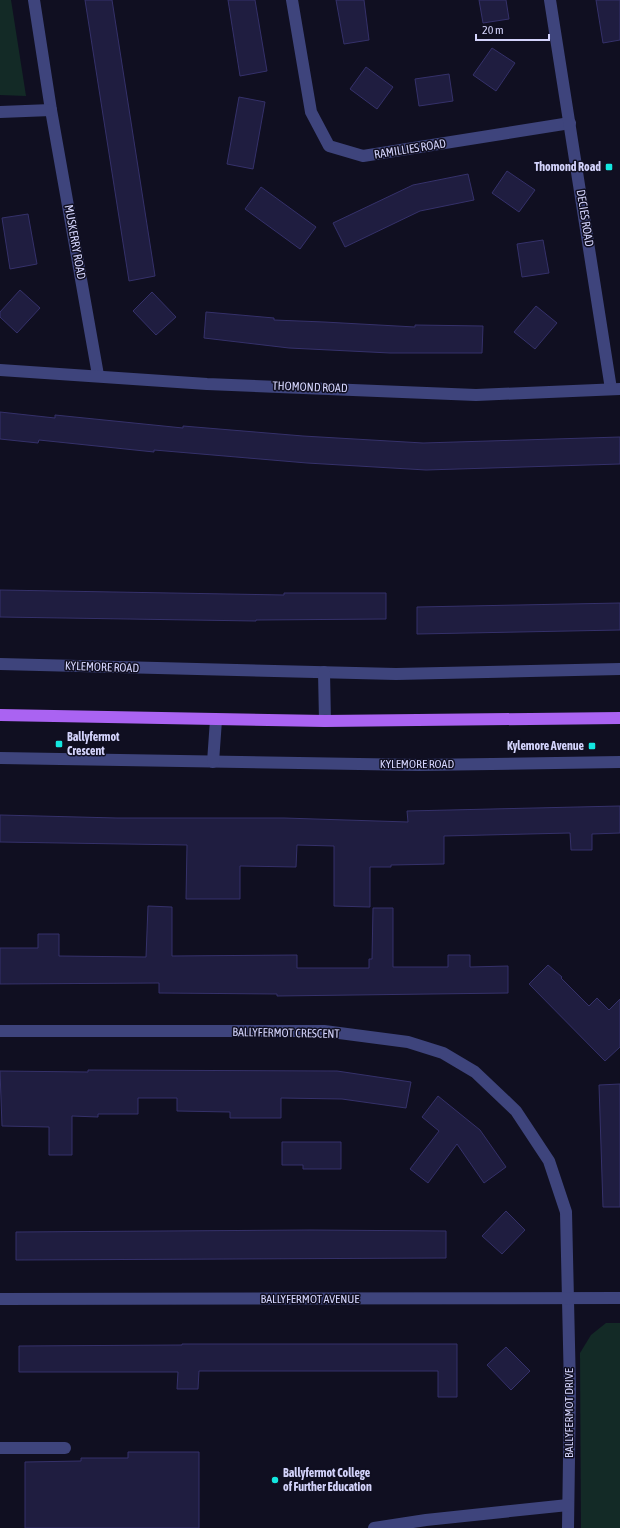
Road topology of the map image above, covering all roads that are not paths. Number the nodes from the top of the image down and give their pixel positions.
1 (34, 0) edge
2 (292, 0) edge
3 (550, 0) edge
4 (51, 110) junction
5 (0, 112) edge
6 (570, 123) junction
7 (0, 370) edge
8 (98, 375) junction
9 (616, 389) edge
10 (0, 664) edge
11 (620, 669) edge
12 (324, 672) junction
13 (0, 714) edge
14 (620, 718) edge
15 (216, 720) junction
16 (325, 721) junction
17 (0, 758) edge
18 (213, 762) junction
19 (620, 762) edge
20 (0, 1030) edge
21 (620, 1298) edge
22 (0, 1299) edge
23 (568, 1299) junction
24 (0, 1448) edge
25 (65, 1448) dead end
26 (568, 1505) junction
27 (374, 1528) edge
28 (568, 1528) edge

1 - 4 street, MUSKERRY ROAD
2 - 6 street, RAMILLIES ROAD
3 - 6 street, DECIES ROAD
4 - 5 street
4 - 8 street, MUSKERRY ROAD
6 - 9 street, DECIES ROAD
7 - 8 street, THOMOND ROAD
8 - 9 street, THOMOND ROAD
10 - 12 street, KYLEMORE ROAD
11 - 12 street, KYLEMORE ROAD
12 - 16 street
13 - 15 main road
14 - 16 main road
15 - 16 main road
15 - 18 street
17 - 18 street, KYLEMORE ROAD
18 - 19 street, KYLEMORE ROAD
20 - 23 street, BALLYFERMOT CRESCENT
21 - 23 street, BALLYFERMOT AVENUE
22 - 23 street, BALLYFERMOT AVENUE
23 - 26 street, BALLYFERMOT DRIVE
24 - 25 street
26 - 27 street
26 - 28 street, BALLYFERMOT DRIVE

